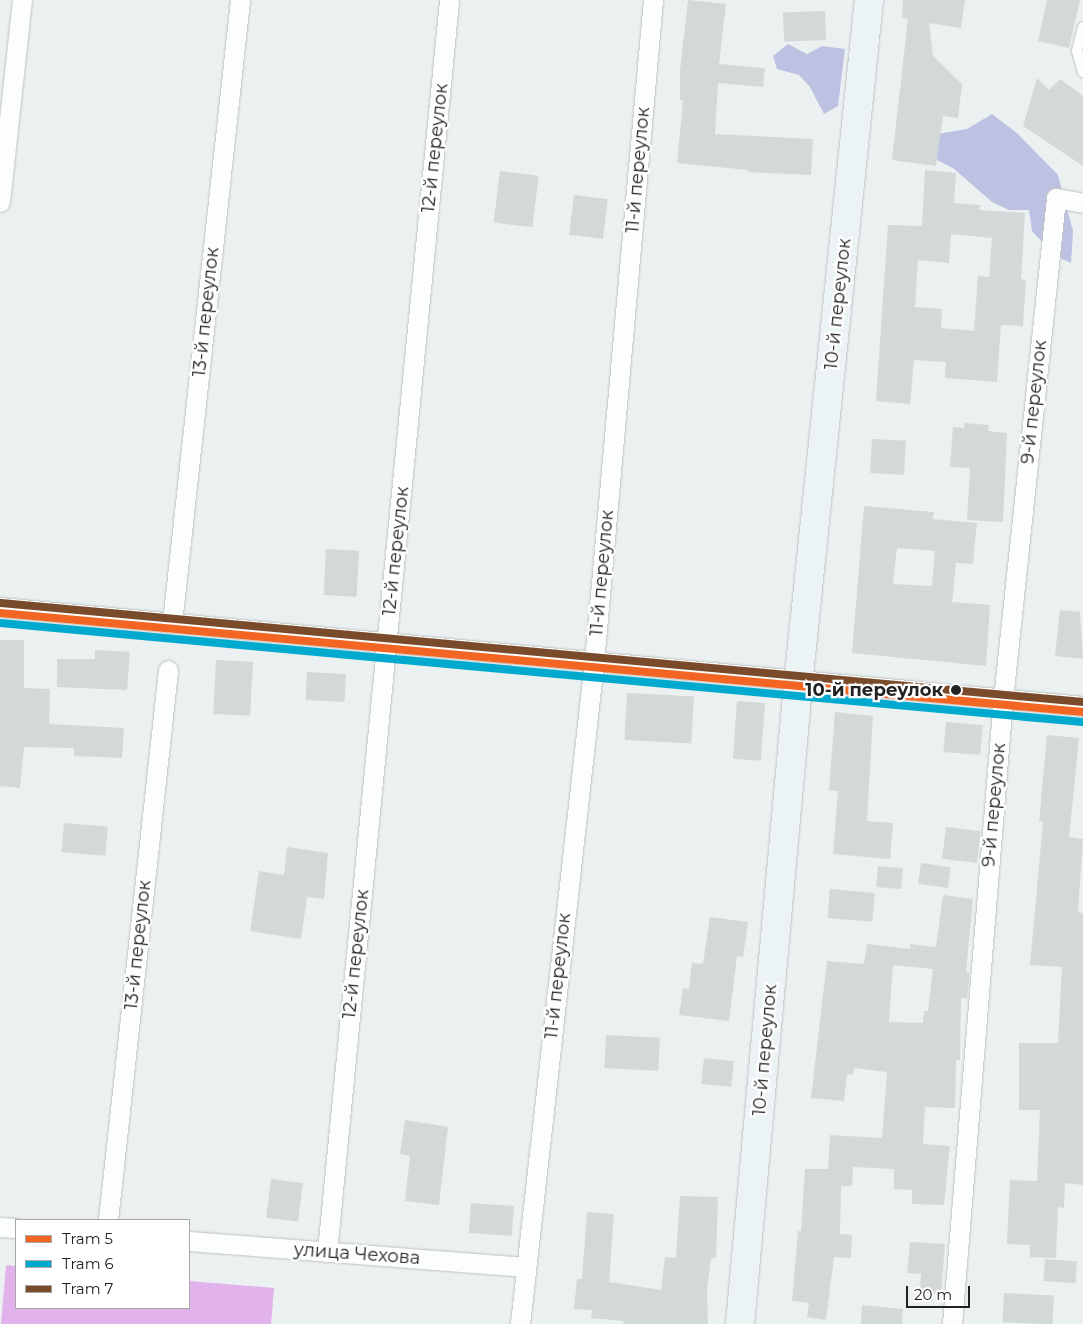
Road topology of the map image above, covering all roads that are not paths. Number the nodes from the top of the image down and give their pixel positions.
1 (22, 0) edge
2 (240, 0) edge
3 (449, 0) edge
4 (653, 0) edge
5 (869, 0) edge
6 (1083, 27) edge
7 (1083, 72) edge
8 (0, 202) edge
9 (1083, 203) edge
10 (0, 608) edge
11 (172, 623) junction
12 (387, 642) junction
13 (594, 662) junction
14 (168, 670) dead end
15 (799, 680) junction
16 (1003, 699) junction
17 (1083, 706) edge
18 (108, 1219) edge
19 (0, 1227) edge
20 (15, 1228) edge
21 (190, 1241) edge
22 (327, 1252) junction
23 (526, 1267) junction
24 (520, 1324) edge
25 (740, 1324) edge
26 (952, 1324) edge

1 - 8 street
2 - 11 street, 13-й переулок
3 - 12 street, 12-й переулок
4 - 13 street, 11-й переулок
5 - 15 street, 10-й переулок
6 - 7 lane
9 - 16 street, 9-й переулок
10 - 11 street
11 - 12 street
12 - 13 street
12 - 22 street, 12-й переулок
13 - 15 street
13 - 23 street, 11-й переулок
14 - 18 street, 13-й переулок
15 - 16 street
15 - 25 street, 10-й переулок
16 - 17 street
16 - 26 street, 9-й переулок
19 - 20 street
21 - 22 street, улица Чехова
22 - 23 street, улица Чехова
23 - 24 street, 11-й переулок

